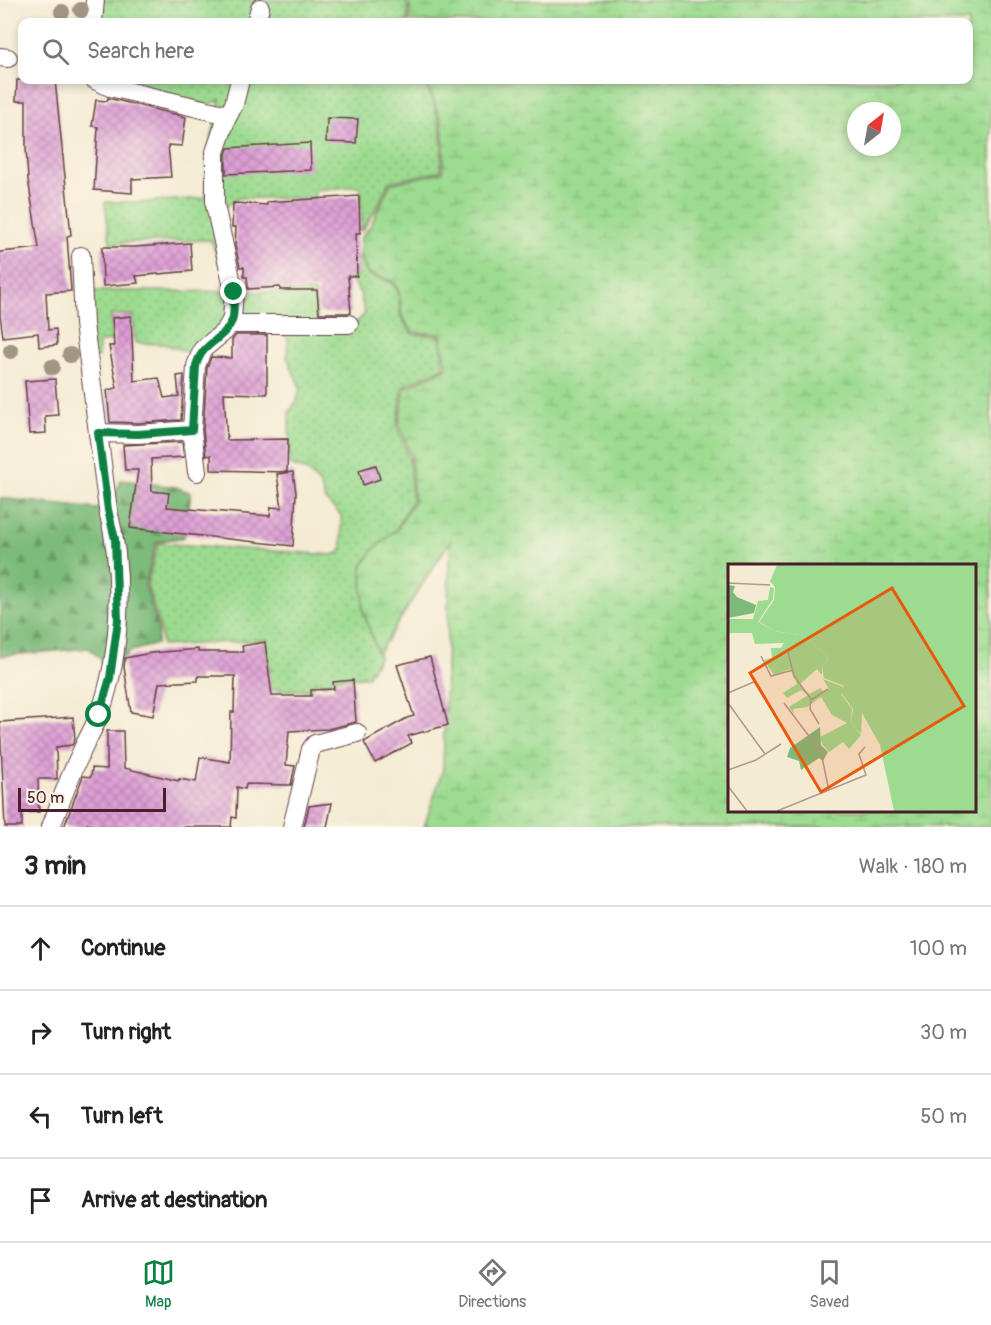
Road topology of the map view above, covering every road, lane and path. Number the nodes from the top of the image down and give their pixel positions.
1 (96, 0) edge
2 (94, 18) edge
3 (104, 84) edge
4 (239, 84) edge
5 (228, 115) junction
6 (81, 256) dead end
7 (230, 324) junction
8 (349, 324) dead end
9 (192, 430) junction
10 (98, 433) junction
11 (197, 472) dead end
12 (357, 733) dead end
13 (51, 827) edge
14 (291, 827) edge

1 - 2 street
3 - 5 street
4 - 5 street
5 - 7 street
6 - 10 street
7 - 8 street
7 - 9 street
9 - 10 street
9 - 11 street
10 - 13 street
12 - 14 street

